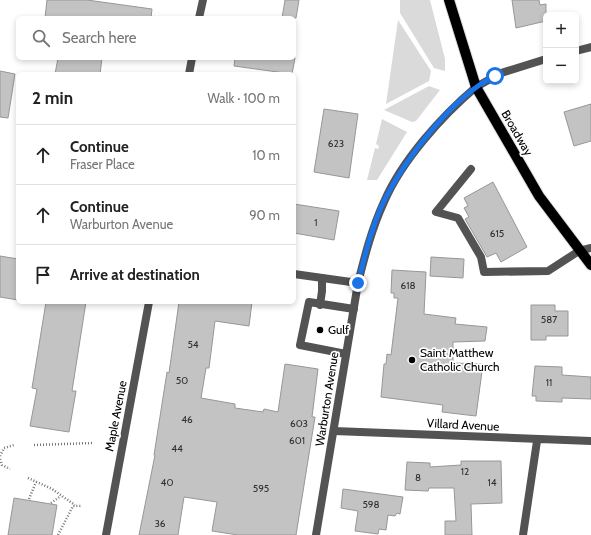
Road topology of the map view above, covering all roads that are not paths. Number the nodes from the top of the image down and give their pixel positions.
1 (203, 0) edge
2 (449, 0) edge
3 (200, 16) edge
4 (591, 47) edge
5 (579, 50) edge
6 (192, 60) edge
7 (543, 60) edge
8 (189, 72) edge
9 (476, 87) junction
10 (471, 169) dead end
11 (591, 248) edge
12 (579, 251) junction
13 (591, 265) edge
14 (296, 274) edge
15 (322, 278) junction
16 (358, 283) junction
17 (149, 304) edge
18 (320, 304) junction
19 (354, 309) junction
20 (346, 354) junction
21 (334, 431) junction
22 (537, 441) junction
23 (591, 441) edge
24 (106, 535) edge
25 (316, 535) edge
26 (523, 535) edge

1 - 3 street
2 - 9 main road, Broadway
4 - 5 street
6 - 8 street
7 - 9 street, Warburton Avenue
9 - 12 main road, Broadway
9 - 16 street, Warburton Avenue
10 - 12 street
11 - 12 street
12 - 13 main road, Broadway
14 - 15 street
15 - 16 street
15 - 18 street
16 - 19 street, Warburton Avenue
17 - 24 street, Maple Avenue
18 - 19 street
18 - 20 street
19 - 20 street, Warburton Avenue
20 - 21 street, Warburton Avenue
21 - 22 street, Villard Avenue
21 - 25 street, Warburton Avenue
22 - 23 street, Villard Avenue
22 - 26 street

